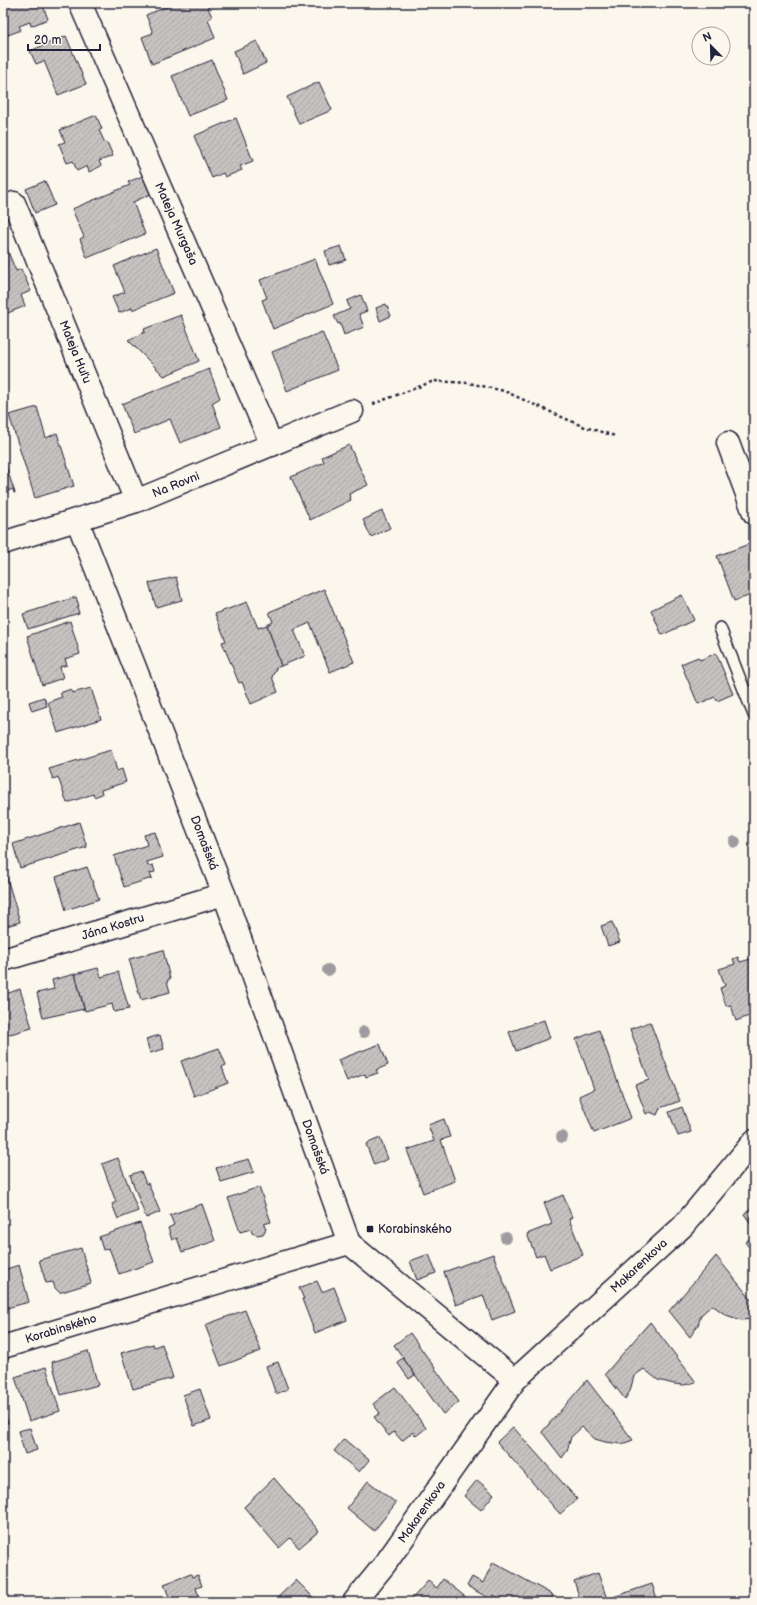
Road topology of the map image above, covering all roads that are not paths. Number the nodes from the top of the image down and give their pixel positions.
1 (80, 3) edge
2 (14, 203) dead end
3 (352, 411) road end
4 (728, 443) dead end
5 (272, 445) junction
6 (136, 501) junction
7 (754, 513) edge
8 (77, 520) junction
9 (3, 543) edge
10 (720, 628) dead end
11 (754, 715) edge
12 (224, 894) junction
13 (3, 960) edge
14 (754, 1141) edge
15 (349, 1243) junction
16 (3, 1347) edge
17 (515, 1380) junction
18 (354, 1602) edge

1 - 5 street, Mateja Murgaša
2 - 6 street, Mateja Huľu
3 - 5 street, Na Rovni
4 - 7 street
5 - 6 street, Na Rovni
6 - 8 street, Na Rovni
8 - 9 street
8 - 12 street, Domašská
10 - 11 lane
12 - 13 street, Jána Kostru
12 - 15 street, Domašská
14 - 17 street, Makarenkova
15 - 16 street, Korabinského
15 - 17 street
17 - 18 street, Makarenkova

